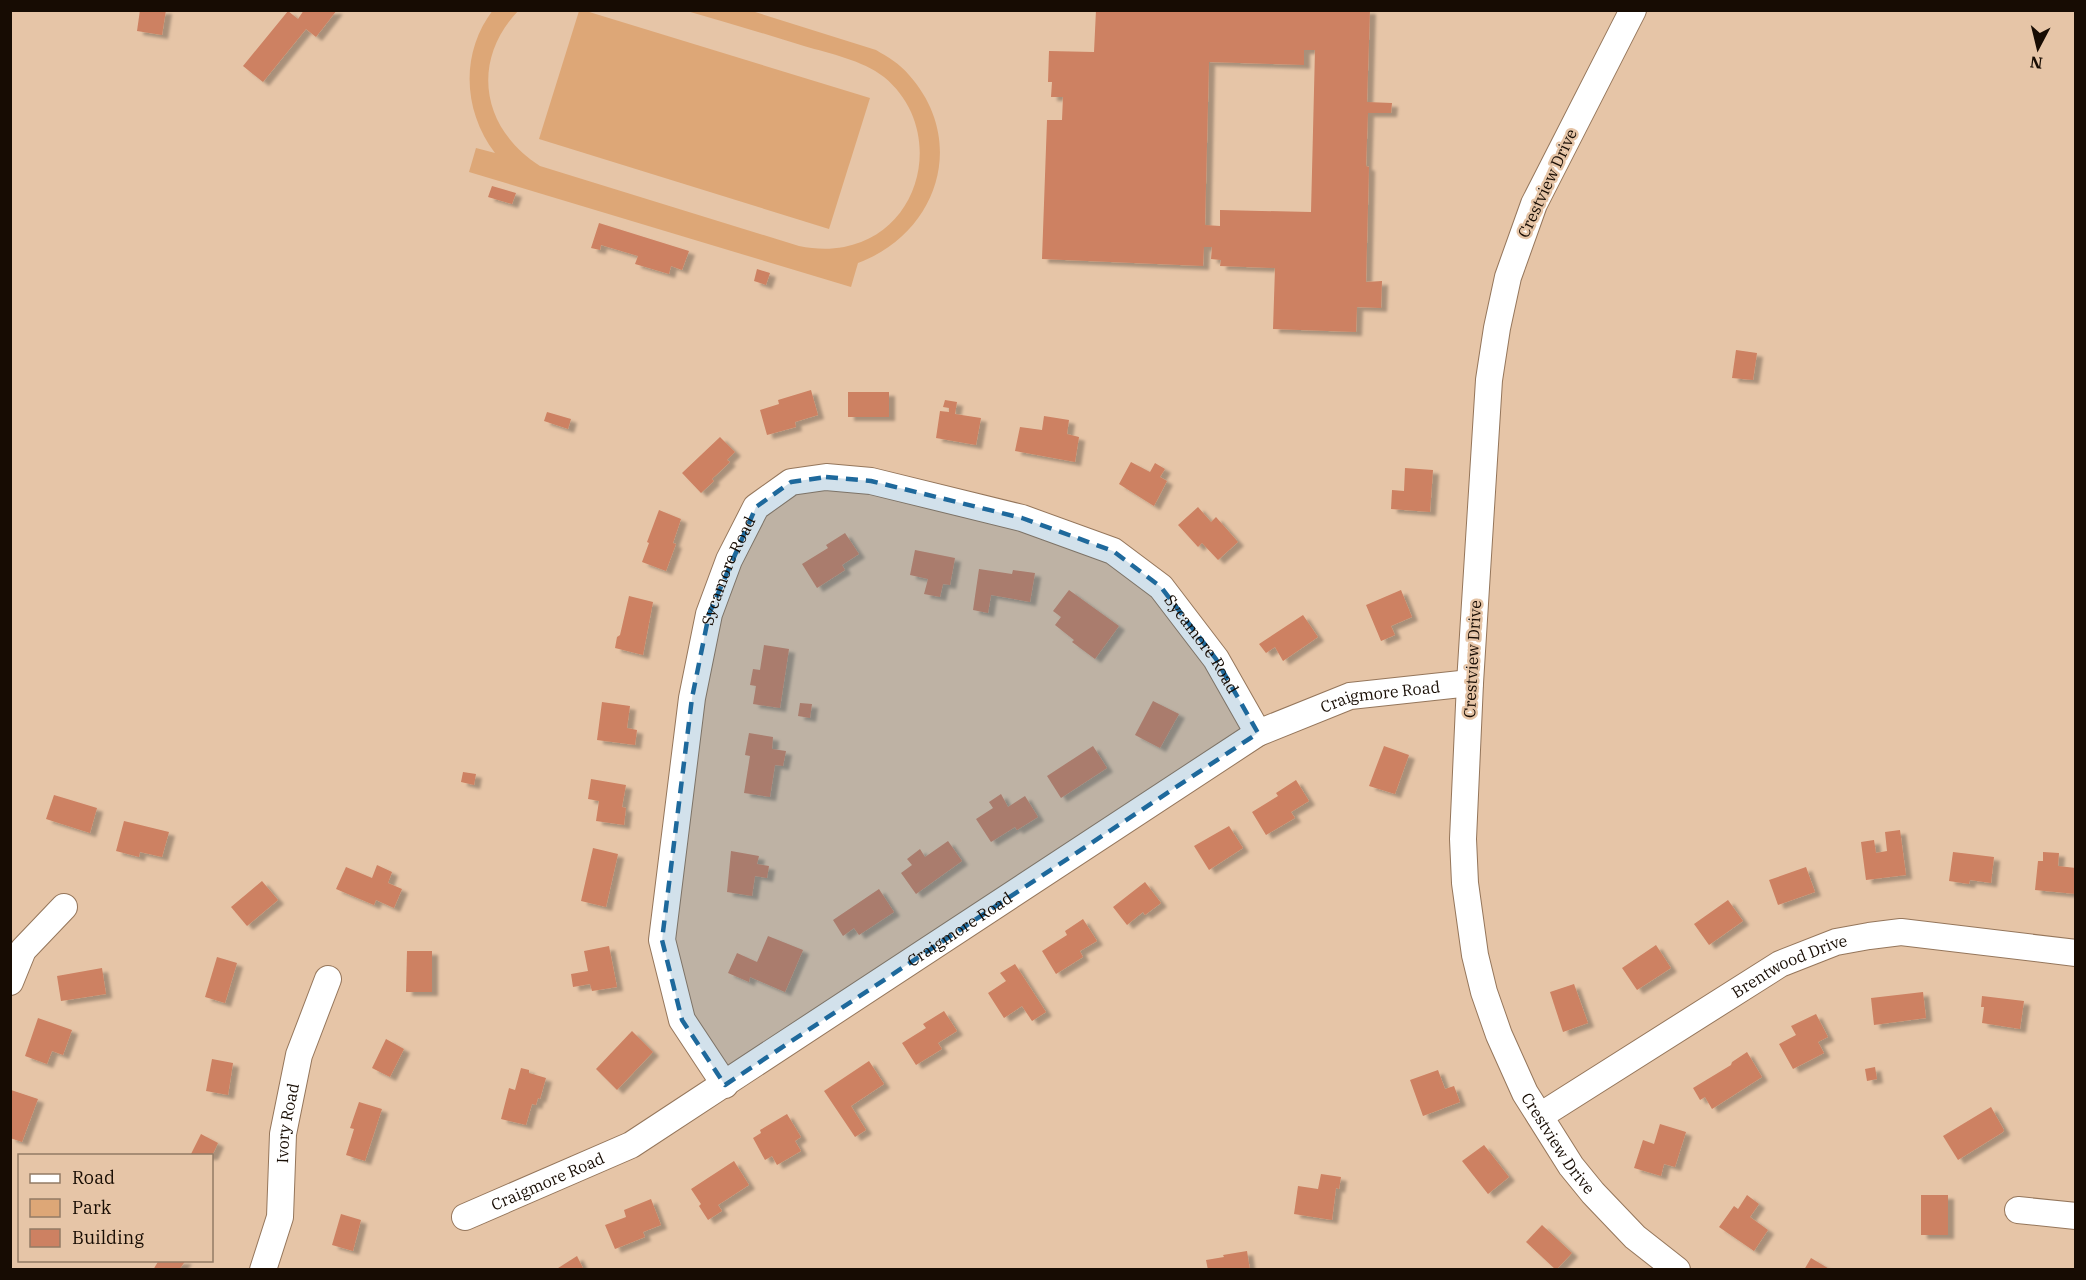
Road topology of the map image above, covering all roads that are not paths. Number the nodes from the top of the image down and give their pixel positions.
1 (1633, 10) edge
2 (1470, 683) junction
3 (1258, 733) junction
4 (64, 908) dead end
5 (2076, 953) edge
6 (328, 979) dead end
7 (10, 982) edge
8 (725, 1085) junction
9 (1540, 1116) junction
10 (2018, 1210) dead end
11 (2076, 1215) edge
12 (465, 1217) dead end
13 (263, 1269) edge
14 (1677, 1269) edge

1 - 2 street, Crestview Drive
2 - 3 street, Craigmore Road
2 - 9 street, Crestview Drive
3 - 8 street, Craigmore Road
3 - 8 street, Sycamore Road
4 - 7 street
5 - 9 street, Brentwood Drive
6 - 13 street, Ivory Road
8 - 12 street, Craigmore Road
9 - 14 street, Crestview Drive
10 - 11 street

